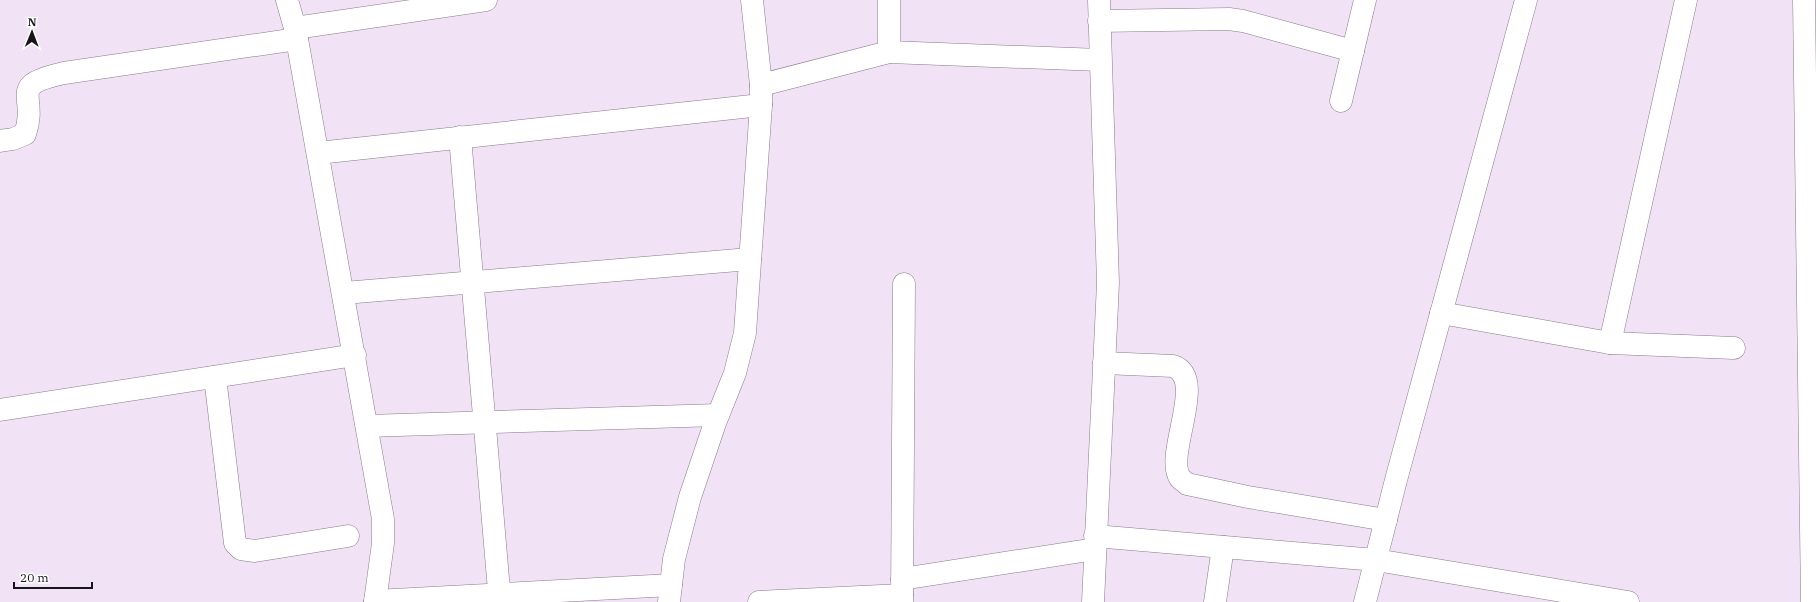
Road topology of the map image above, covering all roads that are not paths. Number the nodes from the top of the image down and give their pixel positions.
1 (287, 0) edge
2 (486, 0) edge
3 (752, 0) edge
4 (889, 0) edge
5 (1099, 0) edge
6 (1365, 0) edge
7 (1526, 0) edge
8 (1686, 0) edge
9 (1804, 0) edge
10 (1099, 21) junction
11 (296, 33) junction
12 (1353, 51) junction
13 (889, 52) junction
14 (1100, 60) junction
15 (761, 95) junction
16 (1341, 101) dead end
17 (460, 138) junction
18 (0, 141) edge
19 (318, 153) junction
20 (750, 258) junction
21 (472, 282) junction
22 (904, 284) dead end
23 (344, 293) junction
24 (1441, 313) junction
25 (1610, 343) junction
26 (1734, 348) dead end
27 (355, 355) junction
28 (1104, 362) junction
29 (215, 377) junction
30 (0, 410) edge
31 (718, 415) junction
32 (484, 422) junction
33 (367, 426) junction
34 (1386, 520) junction
35 (348, 536) dead end
36 (1095, 542) junction
37 (1223, 547) junction
38 (1376, 560) junction
39 (902, 592) edge
40 (670, 594) edge
41 (499, 598) edge
42 (375, 602) edge
43 (759, 602) edge
44 (1093, 602) edge
45 (1215, 602) edge
46 (1365, 602) edge
47 (1628, 602) edge
48 (1812, 602) edge

1 - 11 street
2 - 11 street
3 - 15 street
4 - 13 street
5 - 10 street
6 - 12 street
7 - 24 street
8 - 25 street
9 - 48 street
10 - 12 street
10 - 14 street
11 - 18 street
11 - 19 street
12 - 16 street
13 - 14 street
13 - 15 street
14 - 28 street
15 - 17 street
15 - 20 street
17 - 19 street
17 - 21 street
19 - 23 street
20 - 21 street
20 - 31 street
21 - 23 street
21 - 32 street
22 - 39 street
23 - 27 street
24 - 25 street
24 - 34 street
25 - 26 street
27 - 29 street
27 - 33 street
28 - 34 street
28 - 36 street
29 - 30 street
29 - 35 street
31 - 32 street
31 - 40 street
32 - 33 street
32 - 41 street
33 - 42 street
34 - 38 street
36 - 37 street
36 - 39 street
36 - 44 street
37 - 38 street
37 - 45 street
38 - 46 street
38 - 47 street
39 - 43 street
40 - 41 street
41 - 42 street

